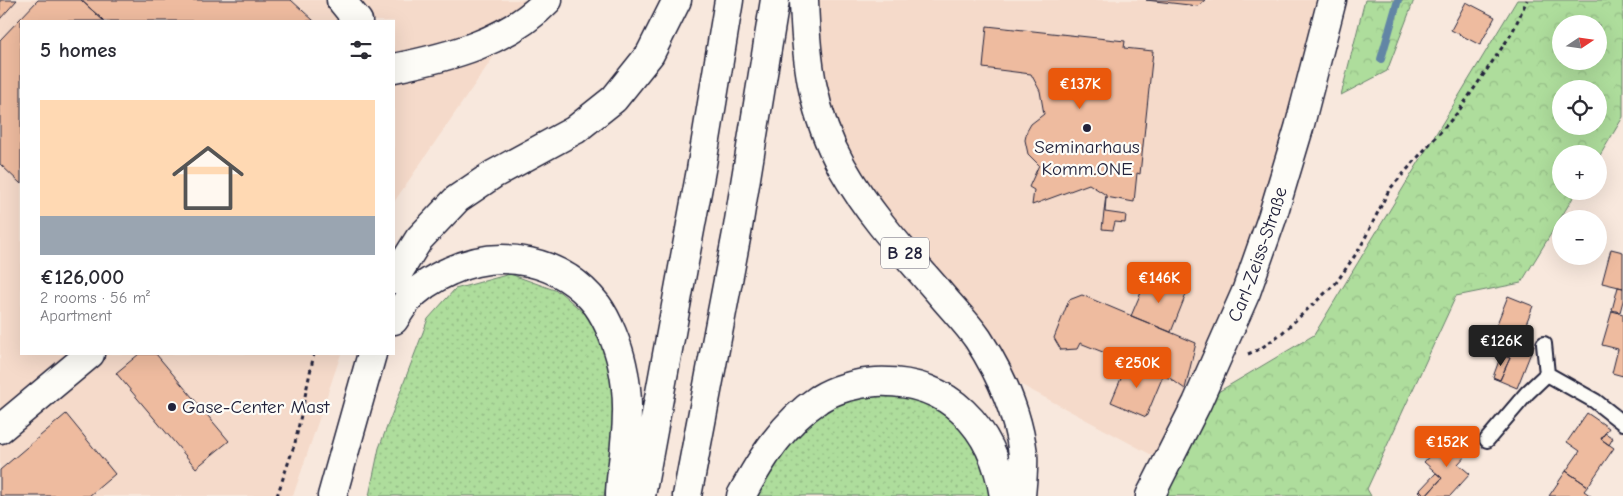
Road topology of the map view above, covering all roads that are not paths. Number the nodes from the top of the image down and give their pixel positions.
1 (341, 0) edge
2 (548, 0) edge
3 (677, 0) edge
4 (729, 0) edge
5 (775, 0) edge
6 (804, 0) edge
7 (1332, 0) edge
8 (357, 20) edge
9 (395, 68) edge
10 (395, 277) edge
11 (395, 319) edge
12 (1544, 344) dead end
13 (89, 355) edge
14 (372, 355) edge
15 (1547, 374) junction
16 (1623, 423) edge
17 (0, 429) edge
18 (1487, 440) dead end
19 (332, 496) edge
20 (620, 496) edge
21 (641, 496) edge
22 (687, 496) edge
23 (741, 496) edge
24 (1004, 496) edge
25 (1022, 496) edge
26 (1150, 496) edge

1 - 8 main road
2 - 9 main road
3 - 10 main road
4 - 21 main road
5 - 22 main road
6 - 25 main road, B 28
7 - 26 main road, Carl-Zeiss-Straße
11 - 20 main road
12 - 15 lane
13 - 17 main road
14 - 19 main road
15 - 16 lane
15 - 18 lane
23 - 24 main road

